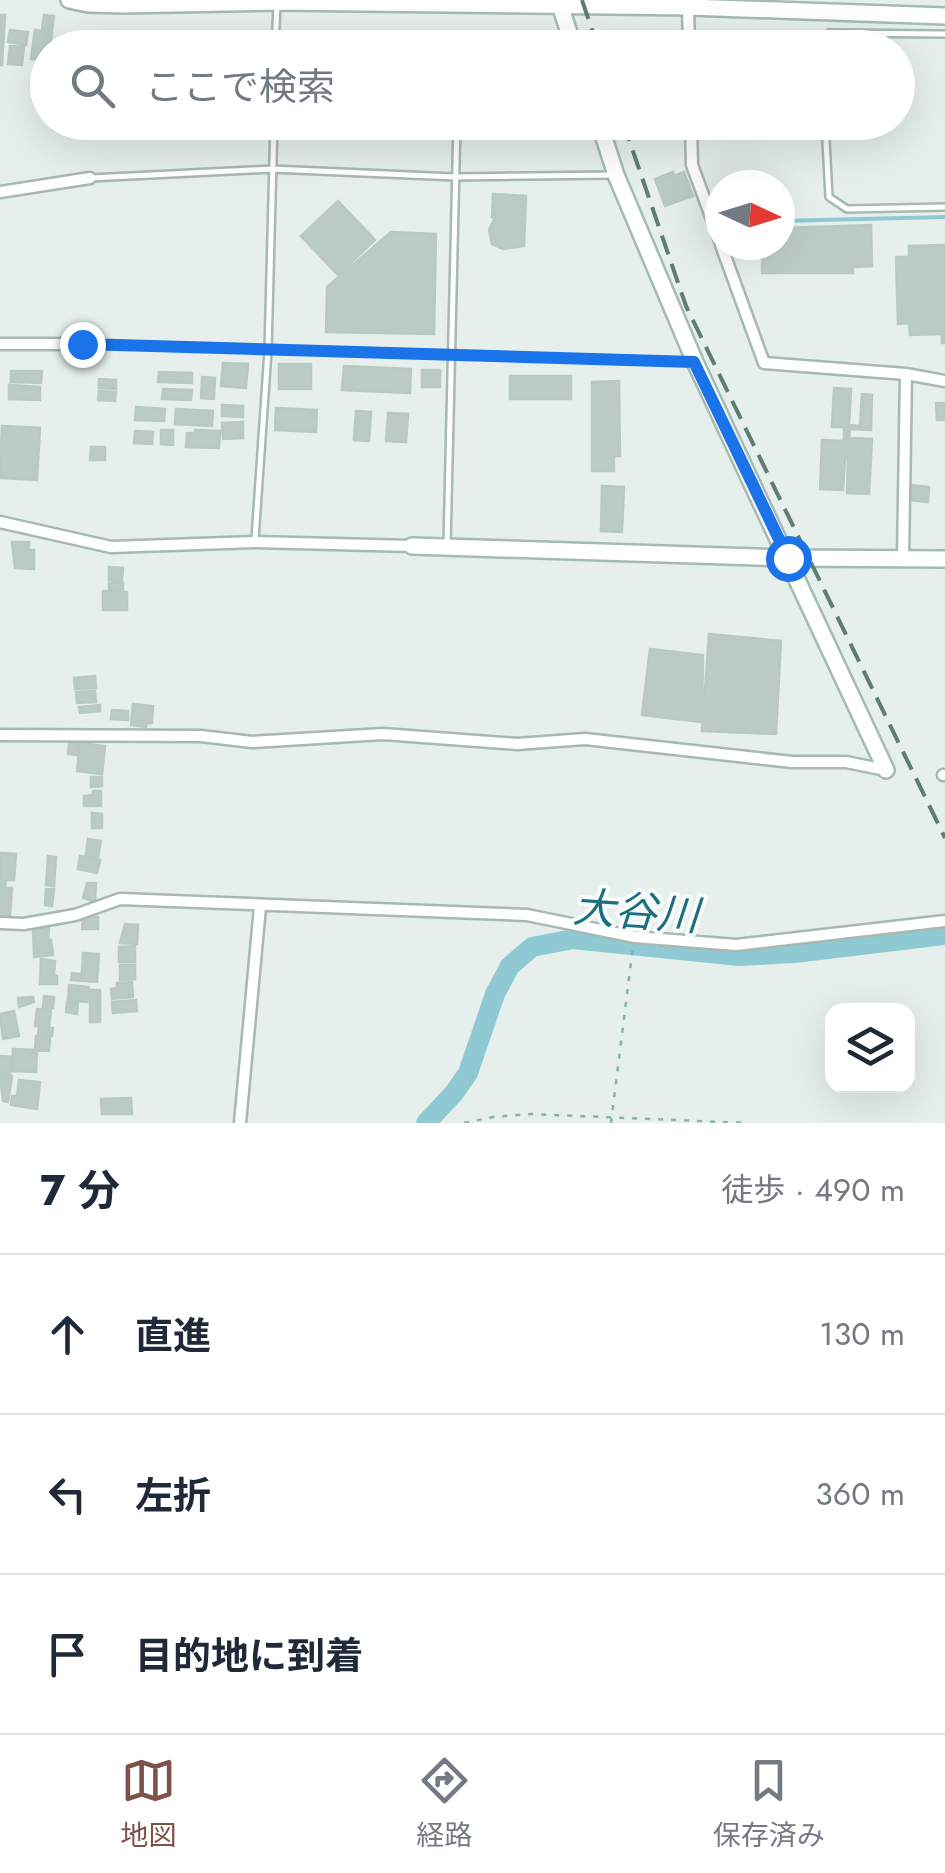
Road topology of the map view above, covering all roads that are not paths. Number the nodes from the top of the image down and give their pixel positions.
1 (69, 0) edge
2 (230, 1) edge
3 (88, 2) edge
4 (276, 2) edge
5 (560, 5) junction
6 (688, 7) junction
7 (945, 16) edge
8 (276, 30) edge
9 (568, 30) edge
10 (689, 30) edge
11 (915, 33) edge
12 (945, 34) edge
13 (273, 140) edge
14 (456, 140) edge
15 (605, 140) edge
16 (691, 140) edge
17 (825, 140) edge
18 (272, 169) junction
19 (616, 175) junction
20 (455, 177) junction
21 (90, 178) joint
22 (0, 192) edge
23 (705, 200) edge
24 (945, 206) edge
25 (727, 260) edge
26 (0, 344) edge
27 (82, 344) joint
28 (268, 351) junction
29 (450, 357) junction
30 (694, 362) junction
31 (906, 374) junction
32 (945, 381) edge
33 (0, 522) edge
34 (255, 542) junction
35 (412, 546) joint
36 (447, 548) junction
37 (788, 558) junction
38 (903, 558) junction
39 (945, 559) edge
40 (0, 735) edge
41 (886, 770) joint
42 (260, 906) junction
43 (945, 921) edge
44 (0, 923) edge
45 (240, 1123) edge

1 - 3 street
2 - 3 street
2 - 4 street
4 - 5 street
4 - 8 lane
5 - 6 street
5 - 9 street
6 - 7 street
6 - 10 street
11 - 12 lane
13 - 18 lane
14 - 20 lane
15 - 19 street
16 - 23 street
17 - 24 lane
18 - 20 lane
18 - 21 lane
18 - 28 lane
19 - 20 lane
19 - 30 street
20 - 29 lane
21 - 22 street
25 - 31 street
26 - 27 street
27 - 28 lane
28 - 29 lane
28 - 34 lane
29 - 30 lane
29 - 36 lane
30 - 37 street
31 - 32 street
31 - 38 street
33 - 34 street
34 - 35 street
35 - 36 street
36 - 37 street
37 - 38 street
37 - 41 street
38 - 39 street
40 - 41 street
42 - 43 street
42 - 44 street
42 - 45 street

